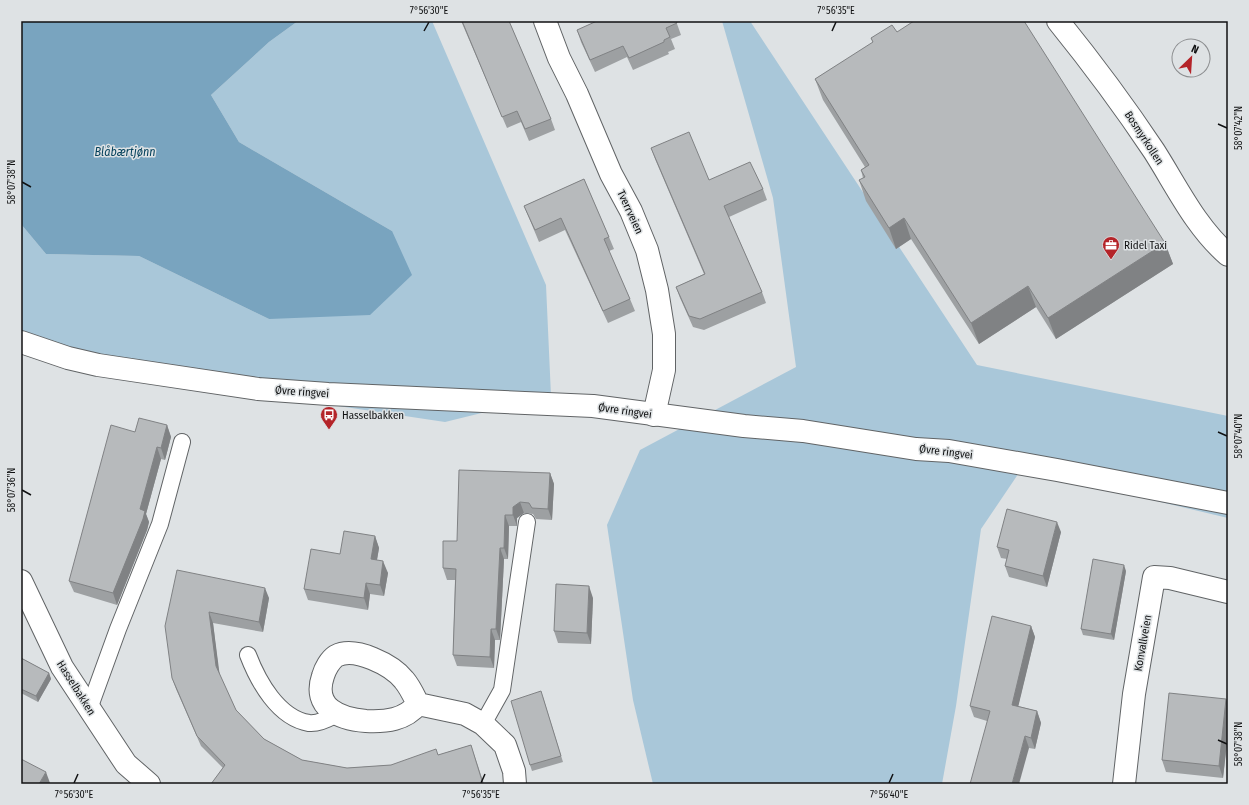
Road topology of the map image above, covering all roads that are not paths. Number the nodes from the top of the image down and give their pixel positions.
1 (546, 21) edge
2 (1058, 21) edge
3 (1228, 255) edge
4 (21, 342) edge
5 (654, 415) junction
6 (182, 442) dead end
7 (1228, 503) edge
8 (527, 522) dead end
9 (21, 581) edge
10 (1228, 592) edge
11 (248, 655) dead end
12 (418, 704) junction
13 (88, 709) junction
14 (336, 715) junction
15 (483, 724) junction
16 (149, 784) edge
17 (516, 784) edge
18 (1124, 784) edge

1 - 5 street, Tverrveien
2 - 3 street, Bosmyrkollen
4 - 5 street, Øvre ringvei
5 - 7 street, Øvre ringvei
6 - 13 lane
8 - 15 lane
9 - 13 street, Hasselbakken
10 - 18 street, Konvallveien
11 - 14 lane
12 - 14 street
12 - 14 street
12 - 15 street
13 - 16 street, Hasselbakken
15 - 17 street

